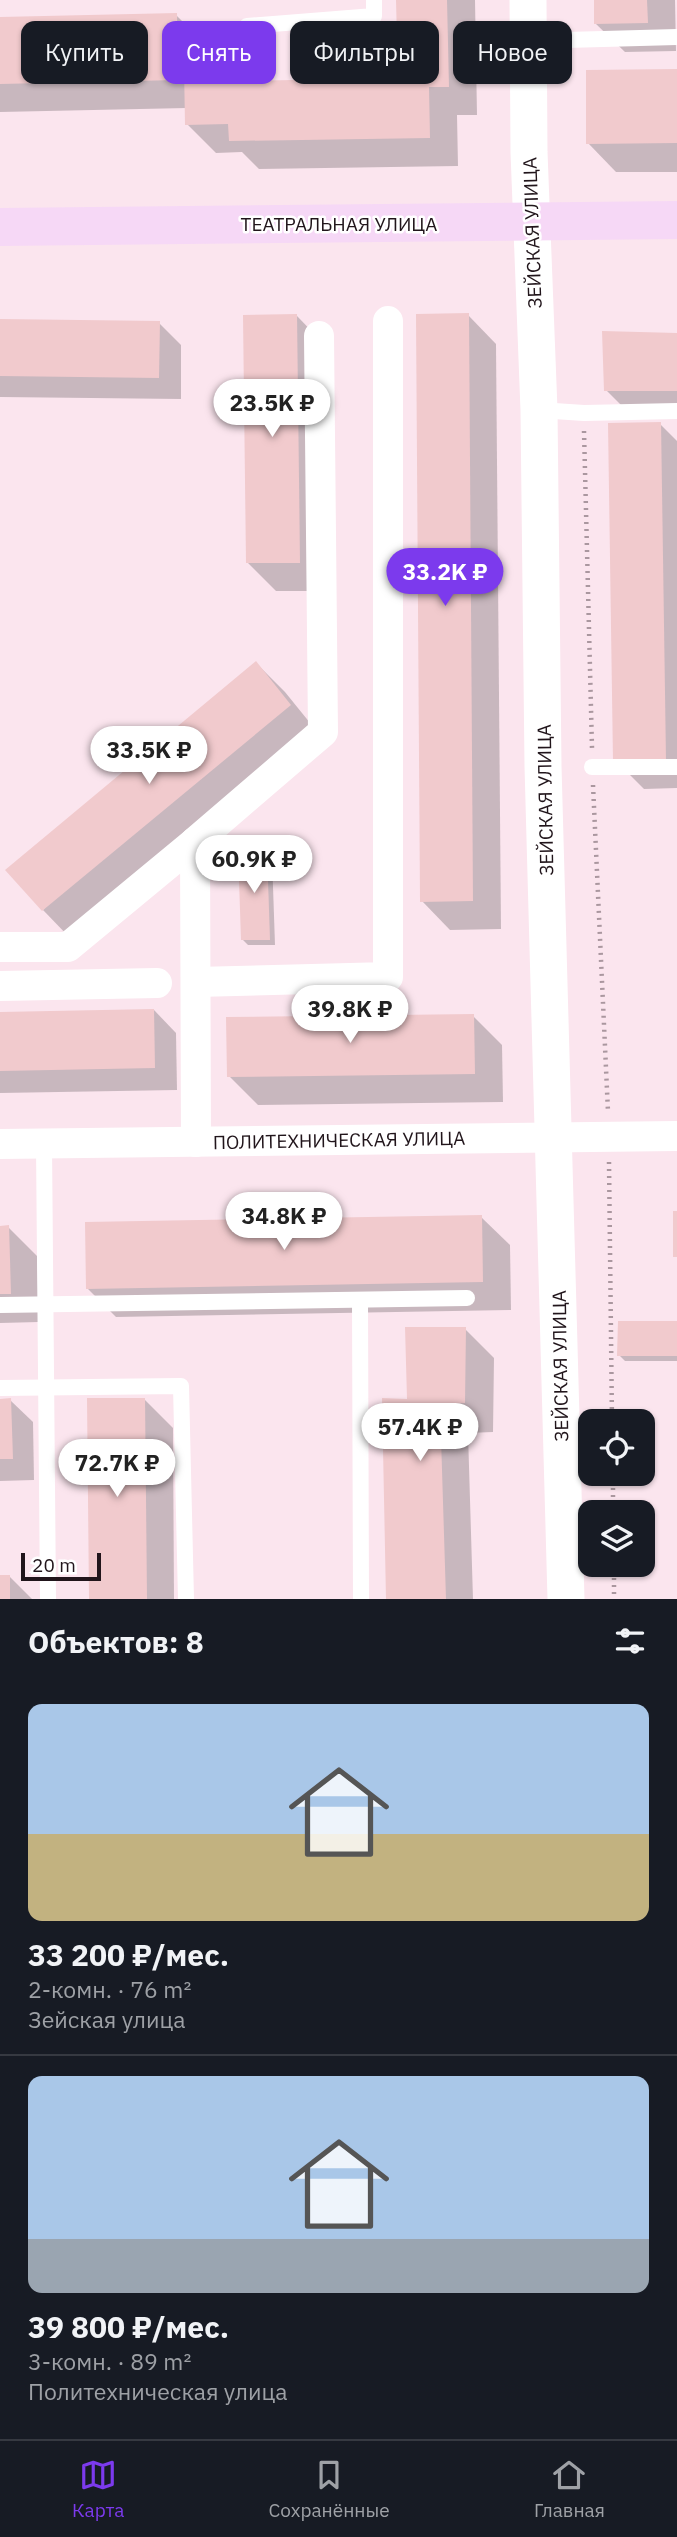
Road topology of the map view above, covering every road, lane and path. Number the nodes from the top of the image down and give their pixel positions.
1 (374, 0) edge
2 (528, 0) edge
3 (529, 21) edge
4 (276, 24) edge
5 (677, 37) edge
6 (572, 40) edge
7 (529, 84) edge
8 (677, 220) edge
9 (531, 223) junction
10 (0, 227) edge
11 (388, 321) dead end
12 (319, 336) dead end
13 (539, 410) junction
14 (677, 411) edge
15 (584, 413) junction
16 (592, 766) junction
17 (677, 767) edge
18 (195, 842) junction
19 (0, 947) edge
20 (157, 982) dead end
21 (196, 982) junction
22 (0, 986) edge
23 (609, 1136) junction
24 (677, 1136) edge
25 (554, 1137) junction
26 (197, 1142) junction
27 (44, 1143) junction
28 (0, 1144) edge
29 (467, 1298) dead end
30 (360, 1300) junction
31 (45, 1304) junction
32 (0, 1305) edge
33 (46, 1387) junction
34 (0, 1388) edge
35 (612, 1409) edge
36 (614, 1577) edge
37 (48, 1599) edge
38 (186, 1599) edge
39 (361, 1599) edge
40 (566, 1599) edge
41 (614, 1599) edge

1 - 4 lane
2 - 3 street, ЗЕЙСКАЯ УЛИЦА
5 - 6 lane
7 - 9 street, ЗЕЙСКАЯ УЛИЦА
8 - 9 main road, ТЕАТРАЛЬНАЯ УЛИЦА
9 - 10 main road, ТЕАТРАЛЬНАЯ УЛИЦА
9 - 13 street, ЗЕЙСКАЯ УЛИЦА
11 - 21 street
12 - 18 street
13 - 15 lane
13 - 25 street, ЗЕЙСКАЯ УЛИЦА
14 - 15 lane
15 - 16 path
16 - 17 lane
16 - 23 path
18 - 19 street
18 - 21 street
20 - 22 street
21 - 26 street
23 - 24 street, ПОЛИТЕХНИЧЕСКАЯ УЛИЦА
23 - 25 street, ПОЛИТЕХНИЧЕСКАЯ УЛИЦА
23 - 35 path
25 - 26 street, ПОЛИТЕХНИЧЕСКАЯ УЛИЦА
25 - 40 street, ЗЕЙСКАЯ УЛИЦА
26 - 27 street, ПОЛИТЕХНИЧЕСКАЯ УЛИЦА
27 - 28 street, ПОЛИТЕХНИЧЕСКАЯ УЛИЦА
27 - 31 lane
29 - 30 lane
30 - 31 lane
30 - 39 lane
31 - 32 lane
31 - 33 lane
33 - 34 lane
33 - 37 lane
33 - 38 lane
36 - 41 path

